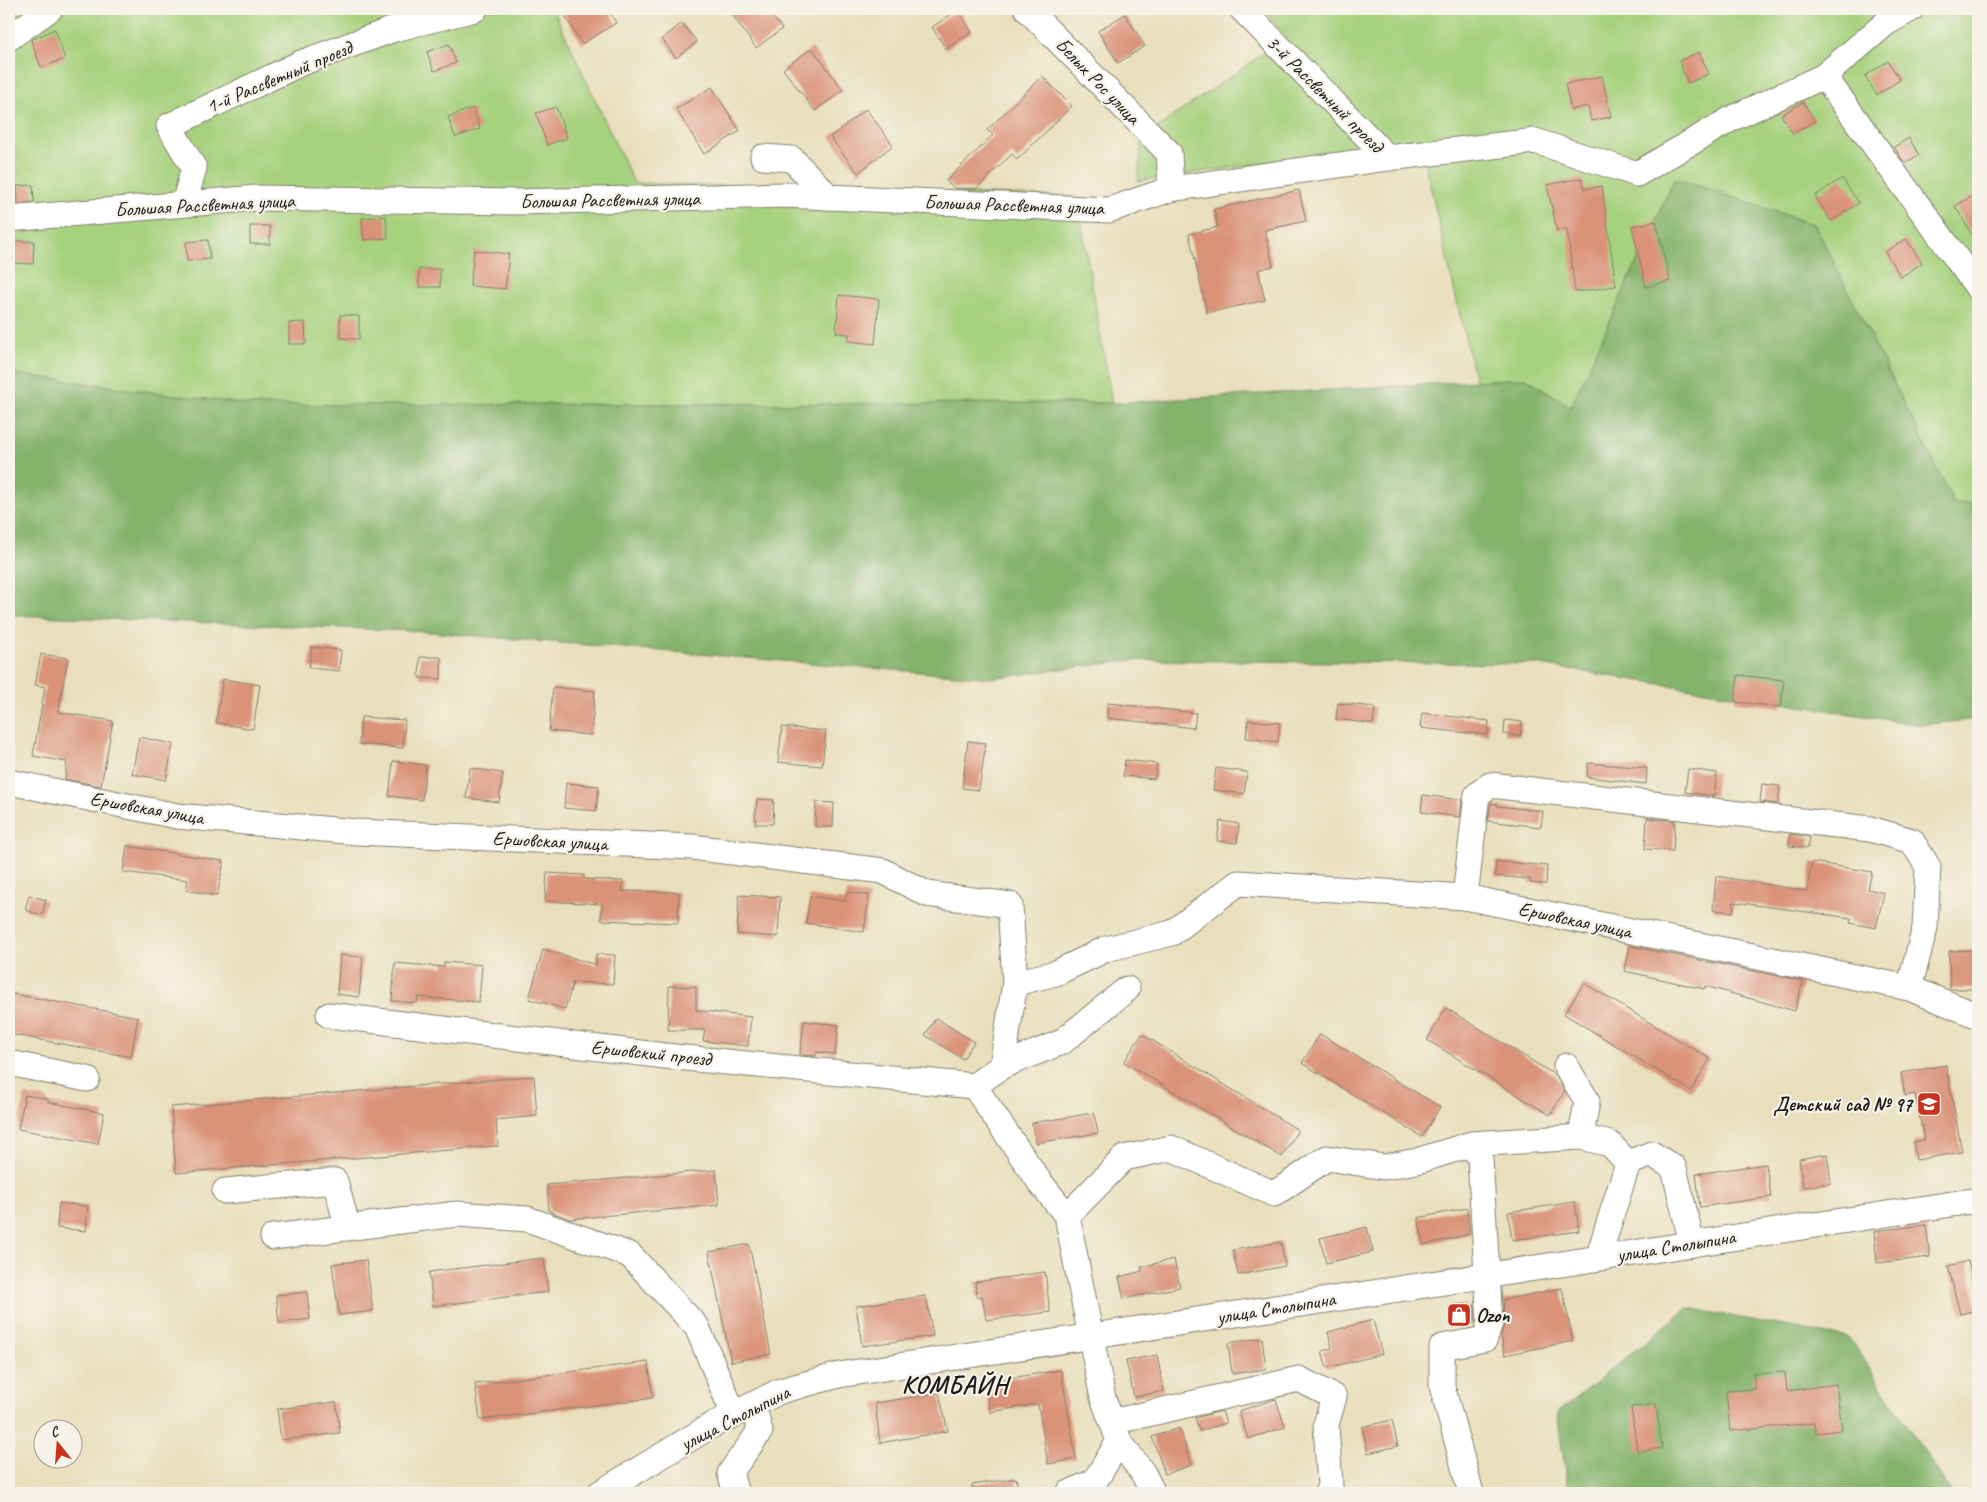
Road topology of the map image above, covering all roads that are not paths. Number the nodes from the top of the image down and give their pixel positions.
1 (50, 9) edge
2 (475, 9) edge
3 (1027, 9) edge
4 (1242, 9) edge
5 (1911, 9) edge
6 (9, 38) edge
7 (1824, 76) junction
8 (763, 158) dead end
9 (1388, 158) junction
10 (1171, 189) junction
11 (829, 197) junction
12 (184, 204) junction
13 (9, 219) edge
14 (1978, 288) edge
15 (9, 782) edge
16 (1465, 898) junction
17 (1015, 983) junction
18 (1909, 988) junction
19 (1127, 989) dead end
20 (329, 1015) dead end
21 (1978, 1016) edge
22 (9, 1063) edge
23 (1002, 1066) junction
24 (1566, 1066) dead end
25 (87, 1079) dead end
26 (974, 1086) junction
27 (1581, 1137) junction
28 (1472, 1144) junction
29 (1628, 1163) junction
30 (225, 1191) dead end
31 (1978, 1200) edge
32 (1067, 1216) junction
33 (348, 1228) junction
34 (273, 1237) dead end
35 (1692, 1244) junction
36 (1598, 1258) junction
37 (1486, 1276) junction
38 (1091, 1336) junction
39 (743, 1410) junction
40 (1115, 1431) junction
41 (600, 1493) edge
42 (736, 1493) edge
43 (1069, 1493) edge
44 (1152, 1493) edge
45 (1327, 1493) edge
46 (1471, 1493) edge

1 - 6 street
2 - 12 street, 1-й Рассветный проезд
3 - 10 street, Белых Рос улица
4 - 9 street, 3-й Рассветный проезд
5 - 7 street, Большая Рассветная улица
7 - 9 street, Большая Рассветная улица
7 - 14 street
8 - 11 street
9 - 10 street, Большая Рассветная улица
10 - 11 street, Большая Рассветная улица
11 - 12 street, Большая Рассветная улица
12 - 13 street, Большая Рассветная улица
15 - 17 street, Ершовская улица
16 - 17 street, Ершовская улица
16 - 18 street, Ершовская улица
16 - 18 street
17 - 23 street
18 - 21 street, Ершовская улица
19 - 23 street
20 - 26 street, Ершовский проезд
22 - 25 street
23 - 26 street
24 - 27 street
26 - 32 street
27 - 28 street
27 - 29 street
28 - 32 street
28 - 37 street
29 - 35 street
29 - 36 street
30 - 33 street
31 - 35 street, улица Столыпина
32 - 38 street
33 - 34 street
33 - 39 street
35 - 36 street, улица Столыпина
36 - 37 street, улица Столыпина
37 - 38 street, улица Столыпина
37 - 46 street
38 - 39 street, улица Столыпина
38 - 40 street
39 - 41 street, улица Столыпина
39 - 42 street
40 - 43 street
40 - 44 street
40 - 45 street

